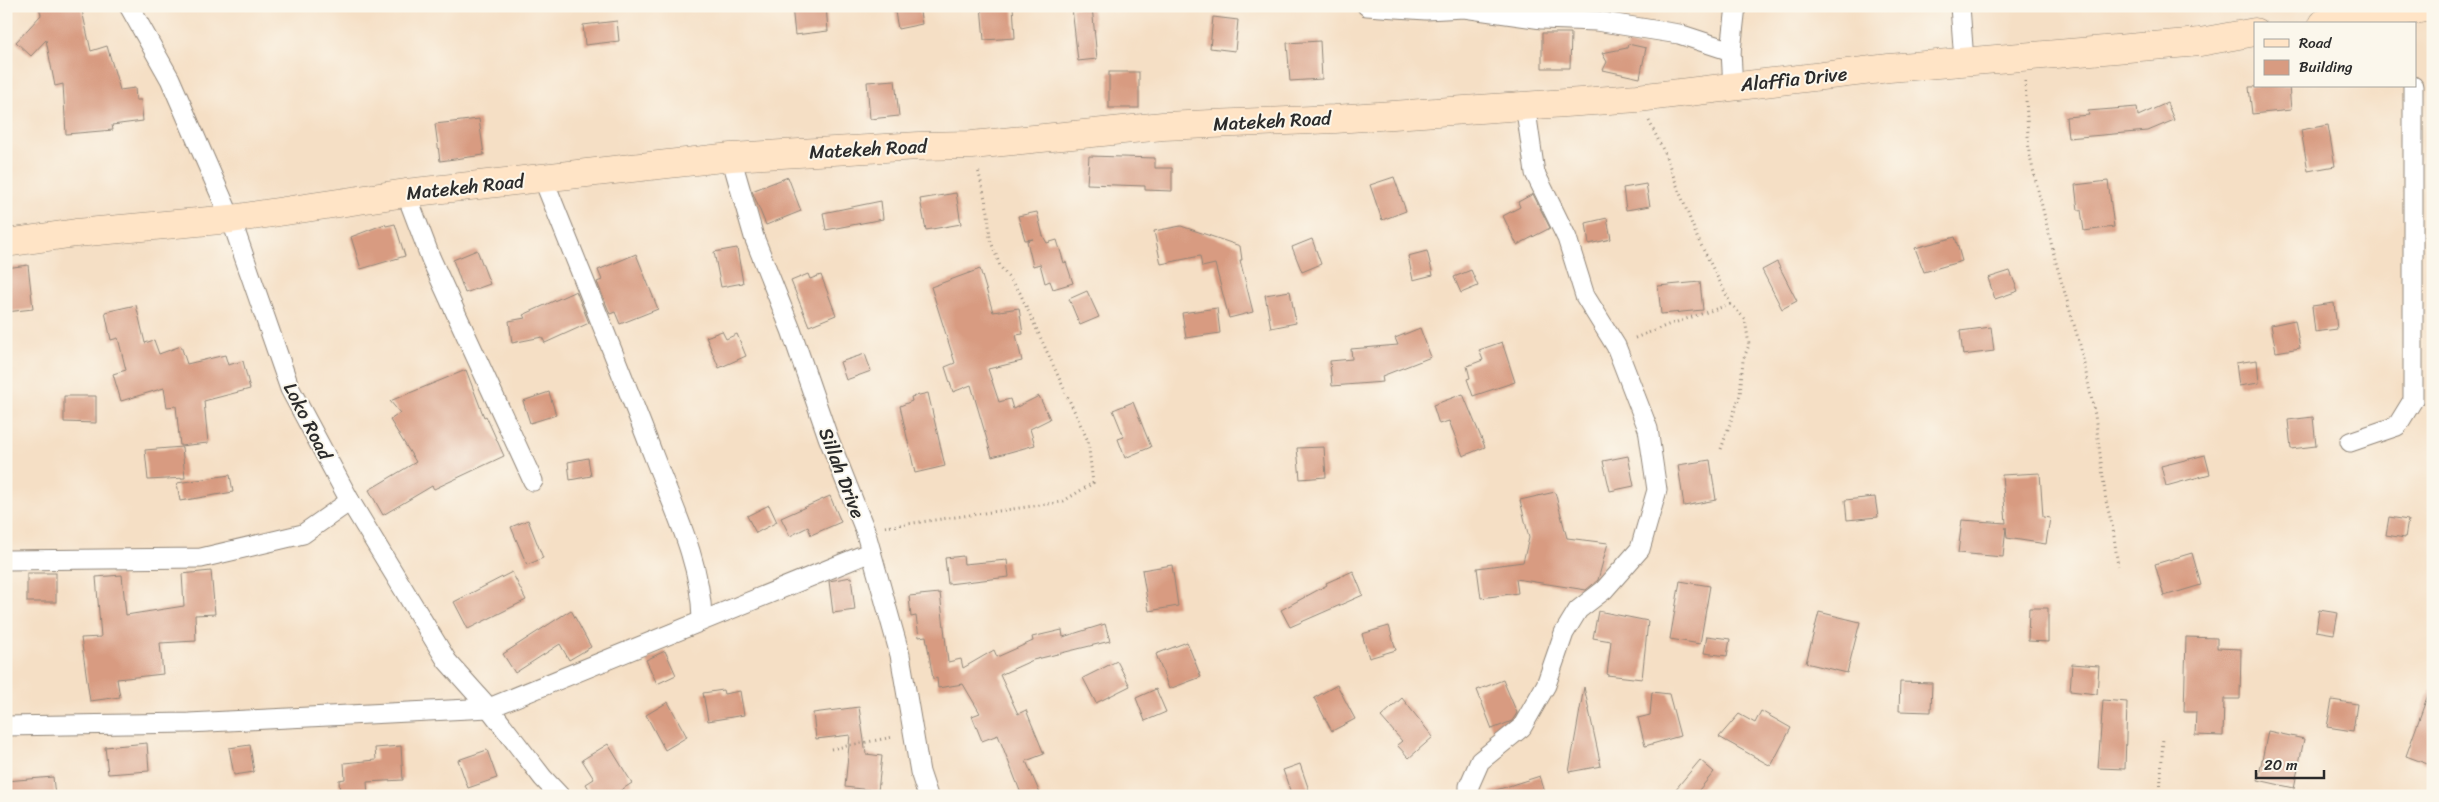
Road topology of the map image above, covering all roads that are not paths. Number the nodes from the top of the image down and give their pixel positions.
1 (129, 6) edge
2 (1367, 6) edge
3 (1736, 6) edge
4 (1960, 6) edge
5 (1464, 7) edge
6 (2418, 14) edge
7 (2341, 22) edge
8 (2254, 32) edge
9 (1731, 51) junction
10 (1964, 61) junction
11 (1733, 88) junction
12 (2413, 88) edge
13 (1525, 104) junction
14 (730, 157) junction
15 (543, 178) junction
16 (406, 193) junction
17 (231, 219) junction
18 (6, 242) edge
19 (2350, 442) dead end
20 (533, 481) dead end
21 (350, 500) junction
22 (870, 552) junction
23 (6, 560) edge
24 (702, 619) junction
25 (489, 708) junction
26 (6, 726) edge
27 (560, 796) edge
28 (928, 796) edge
29 (1469, 796) edge

1 - 17 street, Loko Road
2 - 5 street, Alaffia Drive
3 - 9 street
4 - 10 street
5 - 9 street, Alaffia Drive
6 - 7 street
8 - 10 street, Alaffia Drive
9 - 11 street, Alaffia Drive
10 - 11 street, Alaffia Drive
11 - 13 street, Matekeh Road
12 - 19 street
13 - 14 street, Matekeh Road
13 - 29 street
14 - 15 street, Matekeh Road
14 - 22 street, Sillah Drive
15 - 16 street, Matekeh Road
15 - 24 street
16 - 17 street, Matekeh Road
16 - 20 street
17 - 18 street, Matekeh Road
17 - 21 street, Loko Road
21 - 23 street
21 - 25 street, Loko Road
22 - 24 street
22 - 28 street, Sillah Drive
24 - 25 street
25 - 26 street
25 - 27 street, Loko Road

